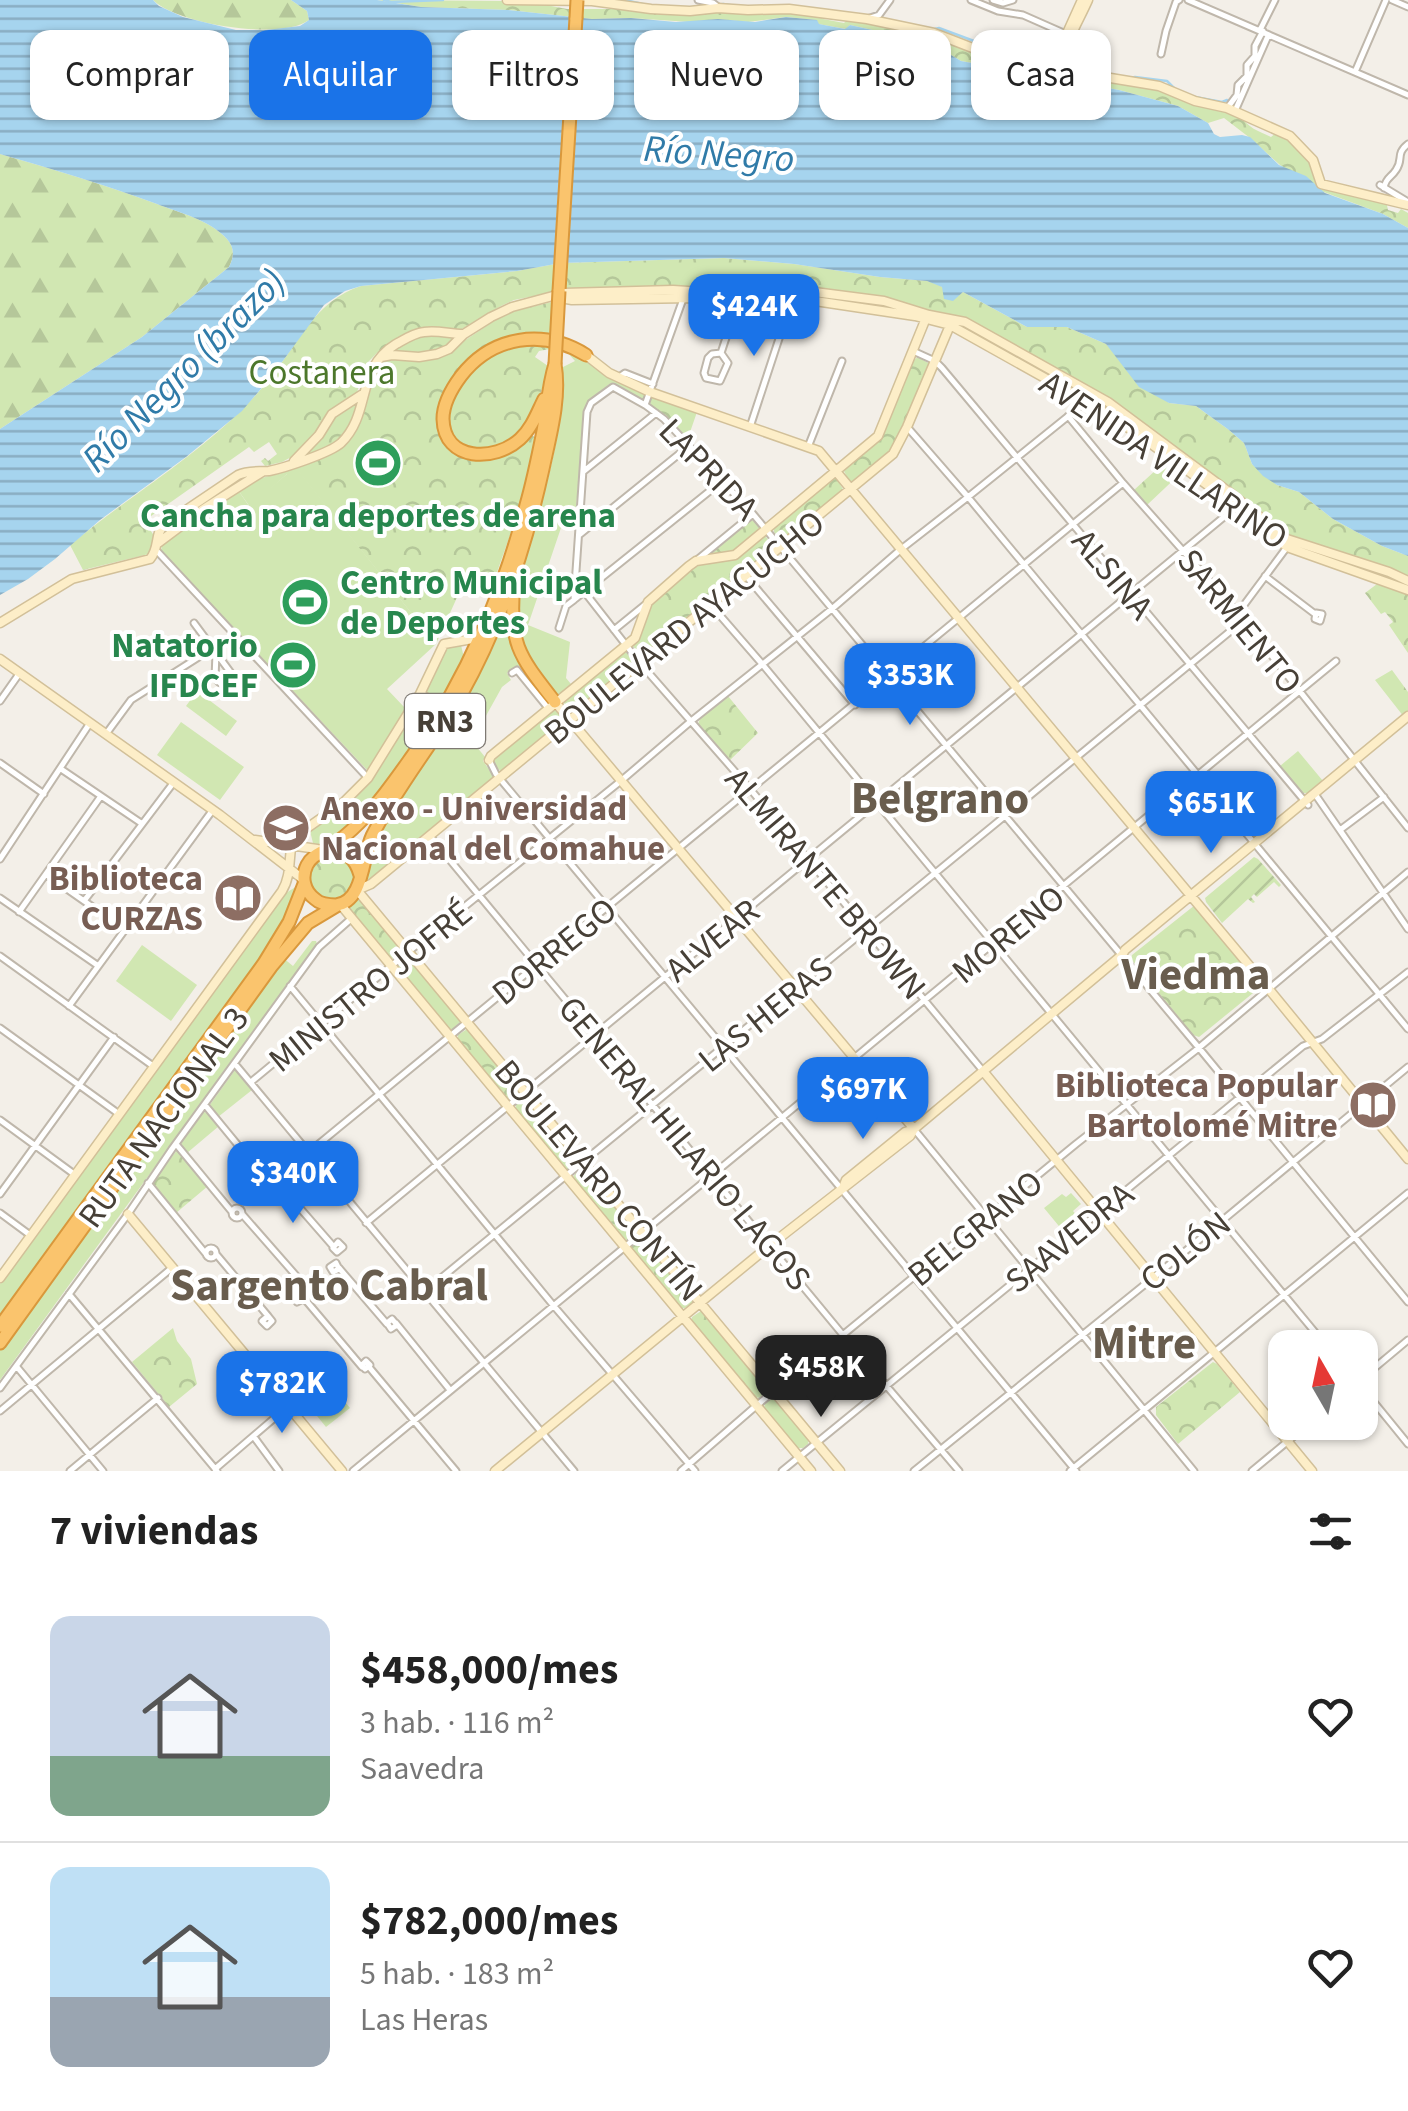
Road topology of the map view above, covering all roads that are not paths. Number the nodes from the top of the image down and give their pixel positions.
1 (507, 0) edge
2 (577, 0) edge
3 (698, 0) edge
4 (782, 0) edge
5 (890, 0) edge
6 (971, 0) edge
7 (993, 0) edge
8 (1013, 0) edge
9 (1085, 0) edge
10 (1179, 0) edge
11 (1188, 0) edge
12 (1275, 0) edge
13 (1389, 0) edge
14 (1408, 7) edge
15 (718, 8) junction
16 (768, 9) junction
17 (867, 19) junction
18 (1058, 30) edge
19 (1071, 30) edge
20 (1264, 32) junction
21 (971, 47) edge
22 (1161, 54) dead end
23 (1355, 72) junction
24 (1111, 78) edge
25 (1408, 95) edge
26 (1231, 109) junction
27 (1408, 144) edge
28 (1408, 203) edge
29 (683, 295) junction
30 (791, 295) junction
31 (739, 298) junction
32 (927, 317) junction
33 (951, 322) junction
34 (464, 334) junction
35 (912, 351) junction
36 (722, 353) junction
37 (586, 355) joint
38 (380, 357) junction
39 (842, 361) dead end
40 (935, 361) junction
41 (554, 364) junction
42 (652, 388) junction
43 (549, 391) junction
44 (363, 393) junction
45 (1089, 398) junction
46 (645, 405) junction
47 (656, 412) junction
48 (1068, 416) junction
49 (750, 427) junction
50 (907, 428) junction
51 (689, 446) junction
52 (808, 447) junction
53 (1016, 458) junction
54 (290, 464) junction
55 (583, 472) junction
56 (836, 472) junction
57 (721, 482) junction
58 (1123, 483) junction
59 (851, 489) junction
60 (968, 498) junction
61 (1240, 505) junction
62 (753, 514) junction
63 (1072, 526) junction
64 (766, 529) junction
65 (578, 535) junction
66 (1289, 544) junction
67 (157, 546) junction
68 (780, 548) junction
69 (900, 550) junction
70 (1184, 551) junction
71 (518, 559) junction
72 (696, 560) junction
73 (1024, 565) junction
74 (746, 576) junction
75 (1265, 576) junction
76 (575, 580) junction
77 (1408, 581) edge
78 (1408, 590) edge
79 (584, 592) junction
80 (1131, 595) junction
81 (574, 600) junction
82 (648, 602) junction
83 (710, 606) junction
84 (833, 608) junction
85 (1238, 613) junction
86 (1315, 614) dead end
87 (959, 619) junction
88 (1244, 620) junction
89 (0, 623) edge
90 (194, 624) dead end
91 (559, 628) dead end
92 (614, 630) junction
93 (1082, 635) junction
94 (798, 636) junction
95 (478, 638) junction
96 (626, 646) junction
97 (214, 650) junction
98 (1336, 661) dead end
99 (2, 662) edge
100 (640, 663) junction
101 (764, 665) junction
102 (1190, 666) junction
103 (512, 673) dead end
104 (19, 674) junction
105 (890, 676) junction
106 (1017, 688) junction
107 (1298, 692) junction
108 (420, 694) junction
109 (0, 701) edge
110 (552, 705) junction
111 (855, 705) junction
112 (1141, 706) junction
113 (444, 707) junction
114 (1408, 719) edge
115 (570, 720) junction
116 (690, 722) junction
117 (90, 724) junction
118 (106, 734) junction
119 (820, 734) junction
120 (1248, 734) junction
121 (948, 746) junction
122 (1076, 759) junction
123 (489, 760) joint
124 (1355, 762) junction
125 (0, 763) edge
126 (61, 769) junction
127 (1199, 776) junction
128 (368, 778) junction
129 (500, 778) junction
130 (622, 780) junction
131 (174, 782) junction
132 (751, 790) junction
133 (44, 794) junction
134 (101, 796) junction
135 (1384, 796) junction
136 (1317, 797) junction
137 (878, 803) junction
138 (1306, 803) junction
139 (213, 810) junction
140 (1006, 817) junction
141 (141, 824) junction
142 (309, 825) junction
143 (1408, 828) edge
144 (1134, 829) junction
145 (1340, 830) junction
146 (430, 836) junction
147 (552, 838) junction
148 (254, 840) junction
149 (291, 845) junction
150 (1255, 846) junction
151 (3, 848) edge
152 (323, 849) junction
153 (679, 849) junction
154 (0, 859) edge
155 (809, 860) junction
156 (289, 867) junction
157 (1408, 872) edge
158 (936, 874) junction
159 (47, 875) junction
160 (360, 875) junction
161 (304, 882) junction
162 (1064, 887) junction
163 (357, 890) junction
164 (1383, 892) junction
165 (480, 896) junction
166 (0, 898) edge
167 (1193, 898) junction
168 (84, 901) junction
169 (339, 905) junction
170 (609, 907) junction
171 (19, 912) junction
172 (352, 918) junction
173 (738, 919) junction
174 (124, 929) junction
175 (1408, 930) edge
176 (867, 931) junction
177 (1330, 935) junction
178 (994, 944) junction
179 (408, 952) junction
180 (0, 956) edge
181 (1122, 956) junction
182 (538, 965) junction
183 (97, 966) junction
184 (390, 966) junction
185 (1408, 972) edge
186 (667, 977) junction
187 (290, 986) junction
188 (1268, 988) junction
189 (796, 989) junction
190 (1379, 994) junction
191 (925, 1001) junction
192 (69, 1006) junction
193 (1052, 1014) junction
194 (467, 1023) junction
195 (321, 1024) junction
196 (0, 1029) edge
197 (1408, 1030) edge
198 (596, 1036) junction
199 (114, 1037) junction
200 (449, 1037) junction
201 (1314, 1043) junction
202 (725, 1047) junction
203 (1199, 1048) junction
204 (855, 1059) junction
205 (235, 1064) junction
206 (153, 1066) junction
207 (1408, 1067) edge
208 (984, 1071) junction
209 (251, 1082) junction
210 (79, 1085) junction
211 (526, 1092) junction
212 (380, 1094) junction
213 (1240, 1098) junction
214 (1364, 1104) junction
215 (205, 1105) junction
216 (1127, 1105) junction
217 (508, 1106) junction
218 (654, 1106) junction
219 (119, 1114) junction
220 (783, 1118) junction
221 (0, 1120) edge
222 (914, 1129) junction
223 (176, 1144) junction
224 (35, 1145) junction
225 (309, 1152) junction
226 (1170, 1156) junction
227 (1408, 1159) edge
228 (1056, 1161) junction
229 (584, 1162) junction
230 (1293, 1163) junction
231 (438, 1165) junction
232 (75, 1174) junction
233 (712, 1176) junction
234 (566, 1178) junction
235 (148, 1183) junction
236 (843, 1188) junction
237 (1408, 1193) edge
238 (0, 1194) edge
239 (1099, 1212) junction
240 (0, 1213) edge
241 (128, 1214) junction
242 (986, 1218) junction
243 (1223, 1220) junction
244 (366, 1223) junction
245 (642, 1233) junction
246 (496, 1234) junction
247 (30, 1236) junction
248 (1354, 1237) junction
249 (333, 1246) dead end
250 (769, 1246) junction
251 (624, 1248) junction
252 (173, 1267) junction
253 (339, 1268) dead end
254 (1028, 1269) junction
255 (916, 1276) junction
256 (0, 1278) edge
257 (1154, 1278) junction
258 (306, 1287) dead end
259 (424, 1292) junction
260 (69, 1294) junction
261 (1284, 1295) junction
262 (304, 1298) dead end
263 (1408, 1302) edge
264 (701, 1303) junction
265 (553, 1305) junction
266 (268, 1316) dead end
267 (683, 1318) junction
268 (0, 1326) edge
269 (958, 1326) junction
270 (100, 1329) junction
271 (1313, 1330) edge
272 (1082, 1335) junction
273 (843, 1336) junction
274 (1408, 1340) edge
275 (0, 1342) edge
276 (1214, 1353) junction
277 (484, 1362) junction
278 (1378, 1367) edge
279 (16, 1368) junction
280 (327, 1374) dead end
281 (612, 1376) junction
282 (32, 1384) junction
283 (886, 1386) junction
284 (0, 1388) edge
285 (450, 1390) junction
286 (774, 1392) junction
287 (1012, 1392) junction
288 (158, 1398) junction
289 (756, 1406) junction
290 (1378, 1406) edge
291 (289, 1408) junction
292 (1144, 1410) junction
293 (0, 1411) edge
294 (414, 1420) junction
295 (542, 1433) junction
296 (254, 1437) junction
297 (1290, 1440) edge
298 (816, 1442) junction
299 (1288, 1442) junction
300 (1408, 1444) edge
301 (942, 1450) junction
302 (90, 1455) junction
303 (799, 1456) junction
304 (690, 1464) junction
305 (215, 1470) edge
306 (1073, 1470) edge
307 (70, 1471) edge
308 (103, 1471) edge
309 (279, 1471) edge
310 (342, 1471) edge
311 (353, 1471) edge
312 (456, 1471) edge
313 (495, 1471) edge
314 (574, 1471) edge
315 (682, 1471) edge
316 (695, 1471) edge
317 (782, 1471) edge
318 (811, 1471) edge
319 (840, 1471) edge
320 (914, 1471) edge
321 (959, 1471) edge
322 (1194, 1471) edge
323 (1252, 1471) edge
324 (1312, 1471) edge

1 - 15 main road
2 - 41 highway, RUTA NACIONAL 3 / RN3, bridge
3 - 15 street
4 - 16 street
5 - 17 street
6 - 18 street
7 - 8 street
9 - 19 main road
10 - 22 street
11 - 20 street
12 - 20 street
13 - 14 street
13 - 23 street
15 - 16 main road
16 - 17 main road
17 - 21 main road
20 - 23 street
20 - 26 street
23 - 25 street
24 - 26 main road
26 - 28 main road
27 - 28 street
29 - 31 main road, AVENIDA VILLARINO
29 - 34 main road, AVENIDA VILLARINO
29 - 42 street
30 - 31 main road, AVENIDA VILLARINO
30 - 32 main road, AVENIDA VILLARINO
30 - 49 street
31 - 36 street
32 - 33 main road, AVENIDA VILLARINO
32 - 35 main road, BOULEVARD AYACUCHO
33 - 40 main road, BOULEVARD AYACUCHO
33 - 45 main road, AVENIDA VILLARINO
34 - 38 main road, AVENIDA VILLARINO
34 - 38 main road
35 - 40 street, ALSINA
35 - 56 main road, BOULEVARD AYACUCHO
36 - 36 street
37 - 42 main road
37 - 43 highway
38 - 44 main road
39 - 52 street
40 - 50 main road, BOULEVARD AYACUCHO
40 - 53 street, ALSINA
41 - 43 highway, RUTA NACIONAL 3 / RN3
41 - 71 highway, RUTA NACIONAL 3 / RN3
42 - 46 street
42 - 49 main road
43 - 95 highway, RUTA NACIONAL 3 / RN3
44 - 54 main road
44 - 54 main road
45 - 48 street, MINISTRO JOFRÉ
45 - 61 main road, AVENIDA VILLARINO
46 - 47 street, LAPRIDA
46 - 55 street, LAPRIDA
47 - 51 street, LAPRIDA
47 - 55 street
48 - 53 street, MINISTRO JOFRÉ
48 - 58 street, SARMIENTO
49 - 52 main road
50 - 59 main road, BOULEVARD AYACUCHO
50 - 60 street
51 - 57 street, LAPRIDA
51 - 65 street
52 - 56 main road
53 - 60 street, MINISTRO JOFRÉ
53 - 63 street, ALSINA
54 - 67 main road
55 - 65 street
56 - 59 main road
56 - 64 main road, BOULEVARD AYACUCHO
57 - 62 street, LAPRIDA
57 - 79 street
58 - 63 street, DORREGO
58 - 70 street, SARMIENTO
59 - 68 main road, BOULEVARD AYACUCHO
59 - 69 main road
60 - 69 street, MINISTRO JOFRÉ
60 - 73 street
61 - 66 main road, AVENIDA VILLARINO
61 - 70 street, ALVEAR
62 - 64 street, LAPRIDA
62 - 72 street, BOULEVARD AYACUCHO
63 - 73 street, DORREGO
63 - 80 street, ALSINA
64 - 68 street, LAPRIDA
64 - 72 main road, BOULEVARD AYACUCHO
65 - 76 street
66 - 75 street
66 - 77 main road, AVENIDA VILLARINO
66 - 78 main road, AVENIDA VILLARINO
67 - 89 main road
67 - 128 street
68 - 74 main road, BOULEVARD AYACUCHO
68 - 84 street, LAPRIDA
69 - 84 street, MINISTRO JOFRÉ
69 - 87 main road
70 - 80 street, ALVEAR
70 - 85 street, SARMIENTO
71 - 110 highway
71 - 160 highway, RUTA NACIONAL 3 / RN3
72 - 82 main road, BOULEVARD AYACUCHO
73 - 87 street, DORREGO
73 - 93 street
74 - 83 main road, BOULEVARD AYACUCHO
74 - 94 street
75 - 85 street
75 - 86 street
76 - 79 street, ALMIRANTE BROWN
76 - 81 street
79 - 81 street
79 - 92 street, ALMIRANTE BROWN
80 - 93 street, ALVEAR
80 - 102 street, ALSINA
81 - 91 street
82 - 92 street, BOULEVARD AYACUCHO
82 - 96 main road, BOULEVARD AYACUCHO
83 - 100 main road, BOULEVARD AYACUCHO
83 - 101 street
84 - 94 street, MINISTRO JOFRÉ
84 - 105 street, LAPRIDA
85 - 88 street, SARMIENTO
87 - 105 street, DORREGO
87 - 106 main road
88 - 102 street, LAS HERAS
88 - 107 street, SARMIENTO
90 - 97 street
92 - 96 street, ALMIRANTE BROWN
93 - 106 street, ALVEAR
93 - 112 street
94 - 101 street, MINISTRO JOFRÉ
94 - 111 street
95 - 108 main road
95 - 113 highway, RUTA NACIONAL 3 / RN3
96 - 100 street, ALMIRANTE BROWN
96 - 110 main road, BOULEVARD AYACUCHO
97 - 97 street
97 - 118 street
98 - 107 street, MORENO
99 - 104 main road
100 - 115 main road, BOULEVARD AYACUCHO
100 - 116 street, ALMIRANTE BROWN
101 - 116 street, MINISTRO JOFRÉ
101 - 119 street
102 - 112 street, LAS HERAS
102 - 120 street, ALSINA
103 - 110 street
104 - 109 street
104 - 117 main road
105 - 111 street, DORREGO
105 - 121 street, LAPRIDA
106 - 121 street, ALVEAR
106 - 122 main road
107 - 120 street, MORENO
107 - 124 street, SARMIENTO
108 - 113 main road
108 - 128 main road
110 - 115 main road
110 - 123 main road, BOULEVARD AYACUCHO
111 - 119 street, DORREGO
112 - 122 street, LAS HERAS
112 - 127 street
113 - 152 highway, RUTA NACIONAL 3 / RN3
114 - 124 main road
115 - 129 main road, BOULEVARD AYACUCHO
115 - 130 main road
116 - 130 street, MINISTRO JOFRÉ
116 - 132 street, ALMIRANTE BROWN
117 - 118 main road
117 - 126 street
118 - 131 main road
119 - 132 street, DORREGO
119 - 137 street
120 - 127 street, MORENO
120 - 138 street, ALSINA
121 - 137 street, ALVEAR
121 - 140 street, LAPRIDA
122 - 140 street, LAS HERAS
122 - 144 main road
123 - 129 street
124 - 135 street, SARMIENTO
124 - 136 main road
124 - 138 main road
125 - 133 street
126 - 133 street
126 - 134 street
127 - 144 street, MORENO
127 - 150 street
128 - 142 main road
129 - 146 main road, BOULEVARD AYACUCHO
129 - 147 street
130 - 147 street, MINISTRO JOFRÉ
130 - 153 main road
131 - 139 main road
131 - 141 street
132 - 153 street, DORREGO
132 - 155 street, ALMIRANTE BROWN
133 - 151 street
134 - 141 street
134 - 159 street
135 - 143 street, SARMIENTO
135 - 145 street
136 - 138 main road
136 - 145 street
137 - 155 street, ALVEAR
137 - 158 street
138 - 150 main road
139 - 148 main road
139 - 174 street
140 - 158 street, LAS HERAS
140 - 162 street, LAPRIDA
141 - 168 street
142 - 149 main road
142 - 152 main road
144 - 162 street, MORENO
144 - 167 main road
145 - 164 street
146 - 163 main road, BOULEVARD AYACUCHO
146 - 165 street, GENERAL HILARIO LAGOS
147 - 165 street, MINISTRO JOFRÉ
147 - 170 street
148 - 149 main road
148 - 156 main road
149 - 152 main road
149 - 156 main road
150 - 167 main road
150 - 177 street
151 - 154 street
152 - 160 highway
152 - 161 highway, RUTA NACIONAL 3 / RN3
153 - 170 street, DORREGO
153 - 173 main road
155 - 173 street, ALVEAR
155 - 176 street, ALMIRANTE BROWN
156 - 161 main road
156 - 206 main road
157 - 164 street, BELGRANO
158 - 176 street, LAS HERAS
158 - 178 street
159 - 168 street
159 - 171 street
160 - 163 highway, RUTA NACIONAL 3 / RN3
161 - 169 highway
161 - 268 highway, RUTA NACIONAL 3 / RN3
162 - 178 street, MORENO
162 - 181 street, LAPRIDA
163 - 169 highway
163 - 179 main road, BOULEVARD CONTÍN
164 - 175 street
164 - 177 street, BELGRANO
165 - 179 street, MINISTRO JOFRÉ
165 - 182 street, GENERAL HILARIO LAGOS
166 - 171 street
167 - 181 main road
167 - 188 main road
168 - 174 street
169 - 172 main road, BOULEVARD CONTÍN
169 - 275 highway, RUTA NACIONAL 3
170 - 182 street, DORREGO
170 - 186 street
171 - 183 street
172 - 184 main road, BOULEVARD CONTÍN
172 - 187 street
173 - 186 street, ALVEAR
173 - 189 main road
174 - 183 street
176 - 189 street, LAS HERAS
176 - 191 street, ALMIRANTE BROWN
177 - 188 street, BELGRANO
177 - 190 street
178 - 191 street, MORENO
178 - 193 street
179 - 184 street, MINISTRO JOFRÉ
179 - 194 main road, BOULEVARD CONTÍN
180 - 192 street
181 - 193 main road
181 - 203 street, LAPRIDA
182 - 194 street, DORREGO
182 - 198 street, GENERAL HILARIO LAGOS
183 - 192 street
184 - 195 street, MINISTRO JOFRÉ
184 - 200 main road, BOULEVARD CONTÍN
185 - 190 street, SAAVEDRA
186 - 198 street, ALVEAR
186 - 202 street
187 - 195 street
187 - 205 street
188 - 201 main road
188 - 203 street, BELGRANO
189 - 202 street, LAS HERAS
189 - 204 main road
190 - 197 street
190 - 201 street, SAAVEDRA
191 - 204 street, MORENO
191 - 208 street, ALMIRANTE BROWN
192 - 199 street
193 - 208 main road
193 - 216 street
194 - 200 street, DORREGO
194 - 211 main road, BOULEVARD CONTÍN
195 - 209 street, MINISTRO JOFRÉ
195 - 212 street
196 - 210 street
198 - 211 street, ALVEAR
198 - 218 street, GENERAL HILARIO LAGOS
199 - 206 street
199 - 210 street
200 - 212 street, DORREGO
200 - 217 main road, BOULEVARD CONTÍN
201 - 213 street, SAAVEDRA
201 - 214 main road
202 - 218 street, LAS HERAS
202 - 220 street
203 - 213 street, LAPRIDA
203 - 216 street, BELGRANO
204 - 220 street, MORENO
204 - 222 main road
205 - 209 street
205 - 215 street
206 - 219 main road
207 - 214 street, COLÓN
208 - 222 main road
208 - 228 main road, ALMIRANTE BROWN
209 - 225 street
210 - 219 street
210 - 224 street
211 - 217 street, ALVEAR
211 - 229 main road, BOULEVARD CONTÍN
212 - 225 street, DORREGO
212 - 231 street
213 - 226 street, SAAVEDRA
213 - 230 street, LAPRIDA
214 - 227 main road
214 - 230 street, COLÓN
215 - 223 street
215 - 249 street
216 - 226 street
216 - 228 street, BELGRANO
217 - 231 street, ALVEAR
217 - 234 main road, BOULEVARD CONTÍN
218 - 229 street, LAS HERAS
218 - 233 street, GENERAL HILARIO LAGOS
219 - 232 main road
220 - 233 street, MORENO
220 - 236 street
221 - 224 street
222 - 236 main road
222 - 242 street
223 - 235 street
223 - 258 street
224 - 232 street
224 - 238 street
225 - 244 street
226 - 239 street, SAAVEDRA
226 - 243 street
228 - 239 main road, ALMIRANTE BROWN
228 - 242 street, BELGRANO
229 - 234 street, LAS HERAS
229 - 245 main road, BOULEVARD CONTÍN
230 - 243 street, COLÓN
230 - 248 street, LAPRIDA
231 - 244 street, ALVEAR
231 - 246 street
232 - 247 main road
233 - 245 street, MORENO
233 - 250 street, GENERAL HILARIO LAGOS
234 - 246 street, LAS HERAS
234 - 251 main road, BOULEVARD CONTÍN
235 - 241 street
235 - 266 street
236 - 250 main road
236 - 255 street
237 - 248 street
239 - 254 street, SAAVEDRA
239 - 257 main road, ALMIRANTE BROWN
240 - 247 street
241 - 252 main road
241 - 260 street
242 - 254 street
242 - 255 street, BELGRANO
243 - 257 street, COLÓN
243 - 261 street
244 - 259 street
245 - 251 street, MORENO
245 - 264 main road, BOULEVARD CONTÍN
246 - 259 street, LAS HERAS
246 - 265 street
247 - 256 main road
248 - 261 street
248 - 263 street, LAPRIDA
250 - 264 main road
250 - 273 street, GENERAL HILARIO LAGOS
251 - 265 street, MORENO
251 - 267 main road, BOULEVARD CONTÍN
252 - 270 street
252 - 291 main road
253 - 285 street
254 - 269 street, SAAVEDRA
254 - 272 street
255 - 269 street
255 - 273 street, BELGRANO
257 - 272 street, COLÓN
257 - 276 main road, ALMIRANTE BROWN
259 - 277 street
260 - 270 street
260 - 279 street
261 - 271 street
261 - 276 street
262 - 294 street
264 - 267 main road
264 - 286 main road, BOULEVARD CONTÍN
265 - 277 street, MORENO
265 - 281 street
267 - 281 main road
267 - 289 main road, BOULEVARD CONTÍN
269 - 283 street, SAAVEDRA
269 - 287 street
270 - 282 street
270 - 288 street
272 - 287 street, COLÓN
272 - 292 street
273 - 283 street, GENERAL HILARIO LAGOS
273 - 286 street, BELGRANO
274 - 278 street
276 - 292 street
276 - 299 main road, ALMIRANTE BROWN
277 - 285 street, MORENO
277 - 295 street
279 - 282 street
279 - 284 street
280 - 291 street
281 - 295 main road
281 - 304 street
282 - 293 street
282 - 302 street
283 - 298 street, SAAVEDRA
283 - 301 street, GENERAL HILARIO LAGOS
285 - 294 street, MORENO
286 - 289 street, BELGRANO
286 - 298 main road, BOULEVARD CONTÍN
287 - 301 street, COLÓN
287 - 306 street
288 - 302 street
288 - 305 street
289 - 303 main road, BOULEVARD CONTÍN
289 - 304 street, BELGRANO
290 - 300 street
291 - 296 street
291 - 310 main road
292 - 306 street
292 - 322 street
294 - 311 street, MORENO
294 - 312 street
295 - 313 main road
295 - 314 street
296 - 305 street
296 - 309 street
297 - 299 street
298 - 303 street, SAAVEDRA
298 - 319 main road, BOULEVARD CONTÍN
299 - 323 street
299 - 324 main road, ALMIRANTE BROWN
301 - 320 street, COLÓN
301 - 321 street, GENERAL HILARIO LAGOS
302 - 307 street
302 - 308 street
303 - 317 street, SAAVEDRA
303 - 318 main road, BOULEVARD CONTÍN
304 - 315 street, BELGRANO
304 - 316 street

